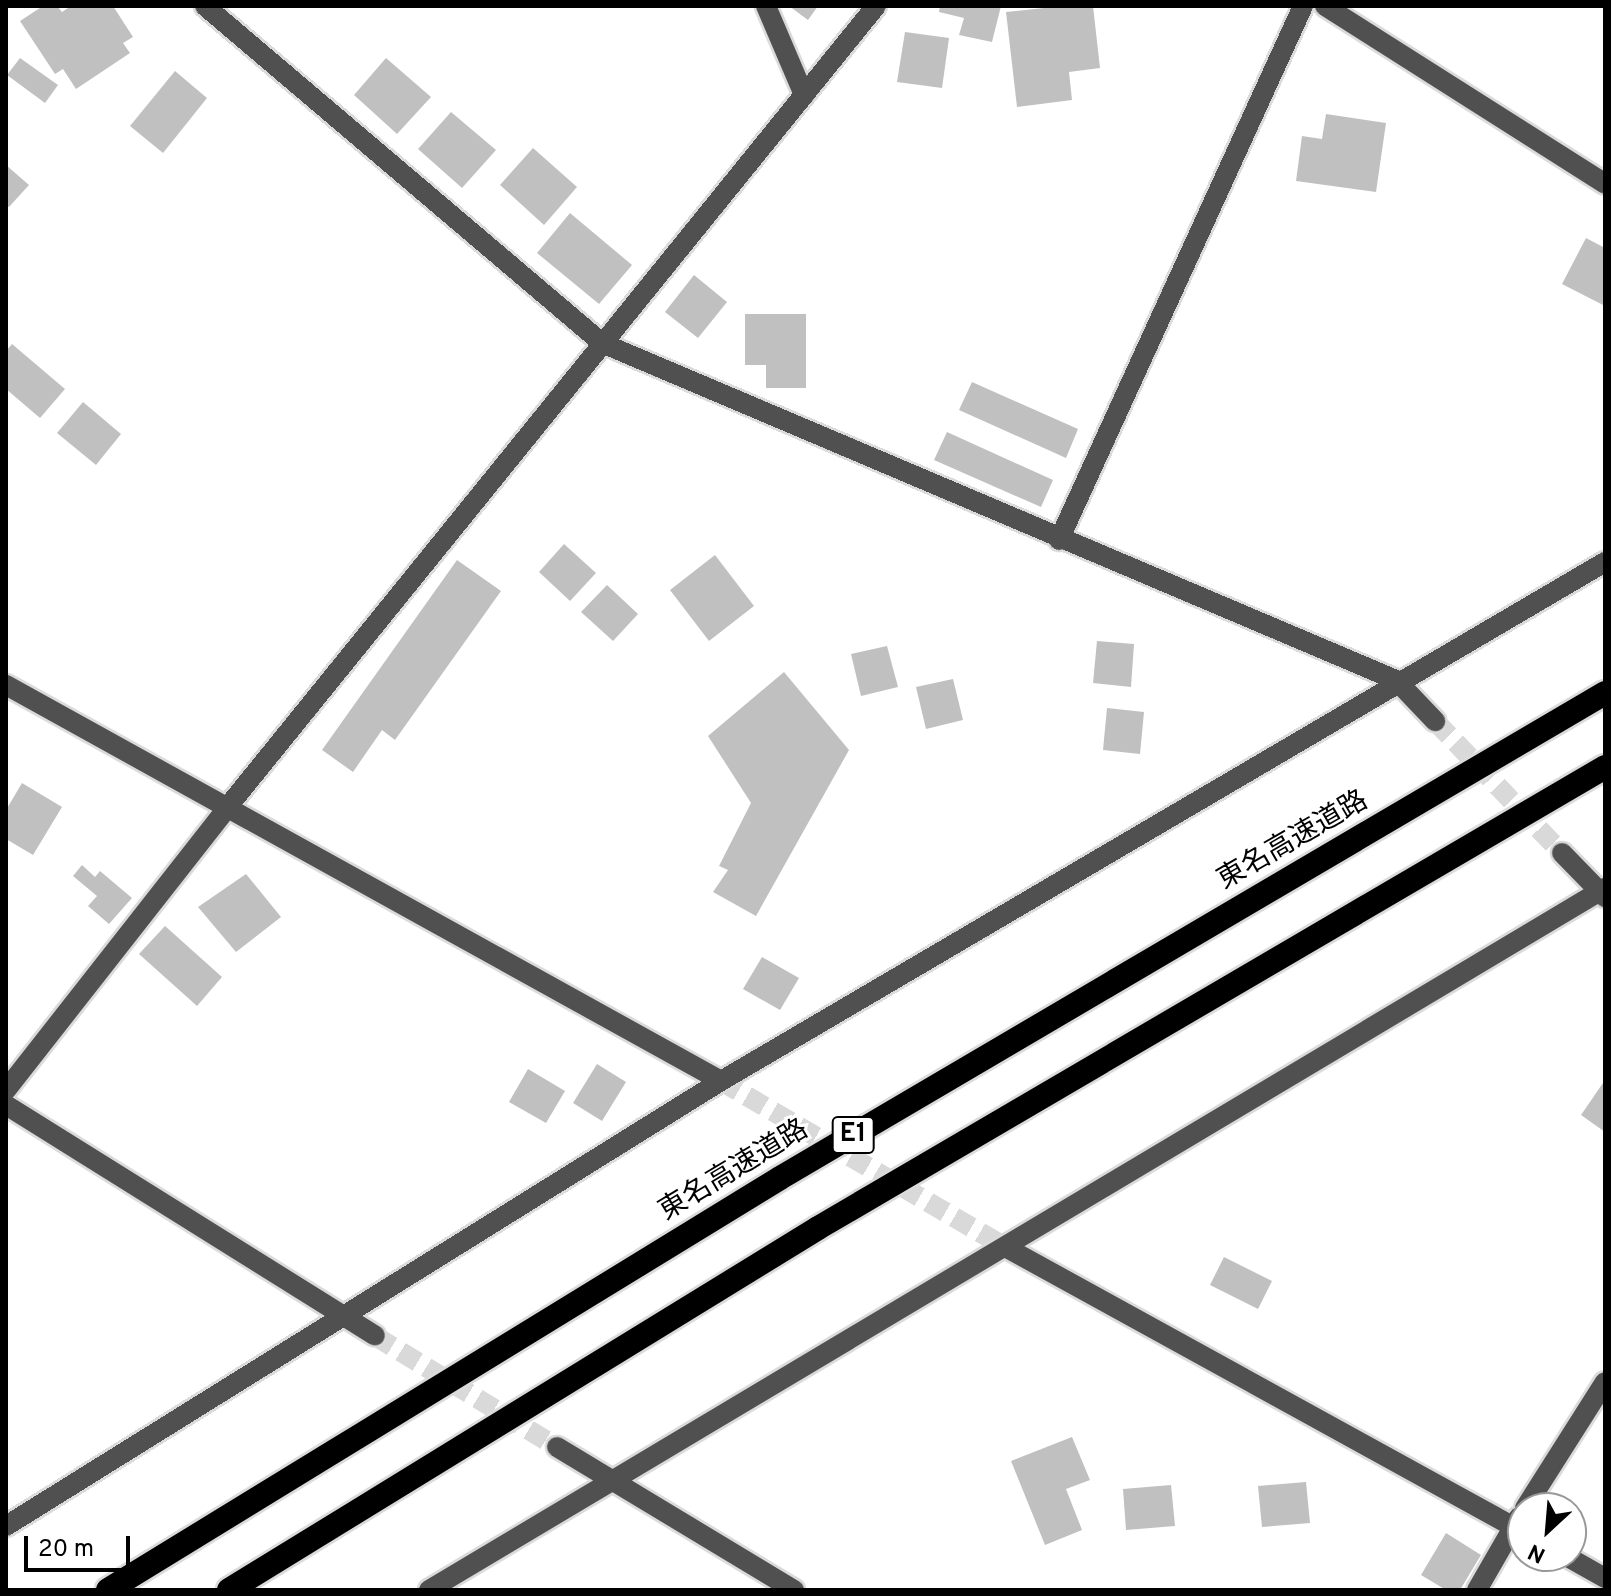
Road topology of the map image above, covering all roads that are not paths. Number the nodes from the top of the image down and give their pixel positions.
1 (205, 6) edge
2 (766, 6) edge
3 (876, 6) edge
4 (1303, 6) edge
5 (1325, 6) edge
6 (804, 95) junction
7 (1605, 184) edge
8 (602, 343) junction
9 (1059, 540) junction
10 (1605, 562) edge
11 (1396, 680) junction
12 (6, 685) edge
13 (1605, 693) edge
14 (1435, 721) tunnel mouth
15 (1605, 767) edge
16 (226, 809) junction
17 (1562, 853) tunnel mouth
18 (1602, 893) edge
19 (721, 1081) junction
20 (6, 1090) edge
21 (6, 1105) edge
22 (1007, 1248) junction
23 (341, 1314) junction
24 (375, 1336) tunnel mouth
25 (1605, 1382) edge
26 (557, 1447) tunnel mouth
27 (609, 1478) junction
28 (1538, 1492) edge
29 (1507, 1512) edge
30 (6, 1526) edge
31 (1507, 1542) edge
32 (1587, 1568) edge
33 (1605, 1578) edge
34 (108, 1590) edge
35 (229, 1590) edge
36 (429, 1590) edge
37 (794, 1590) edge
38 (1477, 1590) edge

1 - 8 street
2 - 6 street
3 - 6 street
4 - 9 street
5 - 7 street
6 - 8 street
8 - 9 street
8 - 16 street
9 - 11 street
10 - 11 street
11 - 14 street
11 - 19 street
12 - 16 street
13 - 34 highway, 東名高速道路 / E1
15 - 35 highway, E1
16 - 19 street
16 - 20 street
17 - 18 street
18 - 22 street
19 - 23 street
21 - 23 street
22 - 27 street
22 - 29 street
23 - 24 street
23 - 30 street
25 - 28 street
26 - 27 street
27 - 36 street
27 - 37 street
31 - 38 street
32 - 33 street

